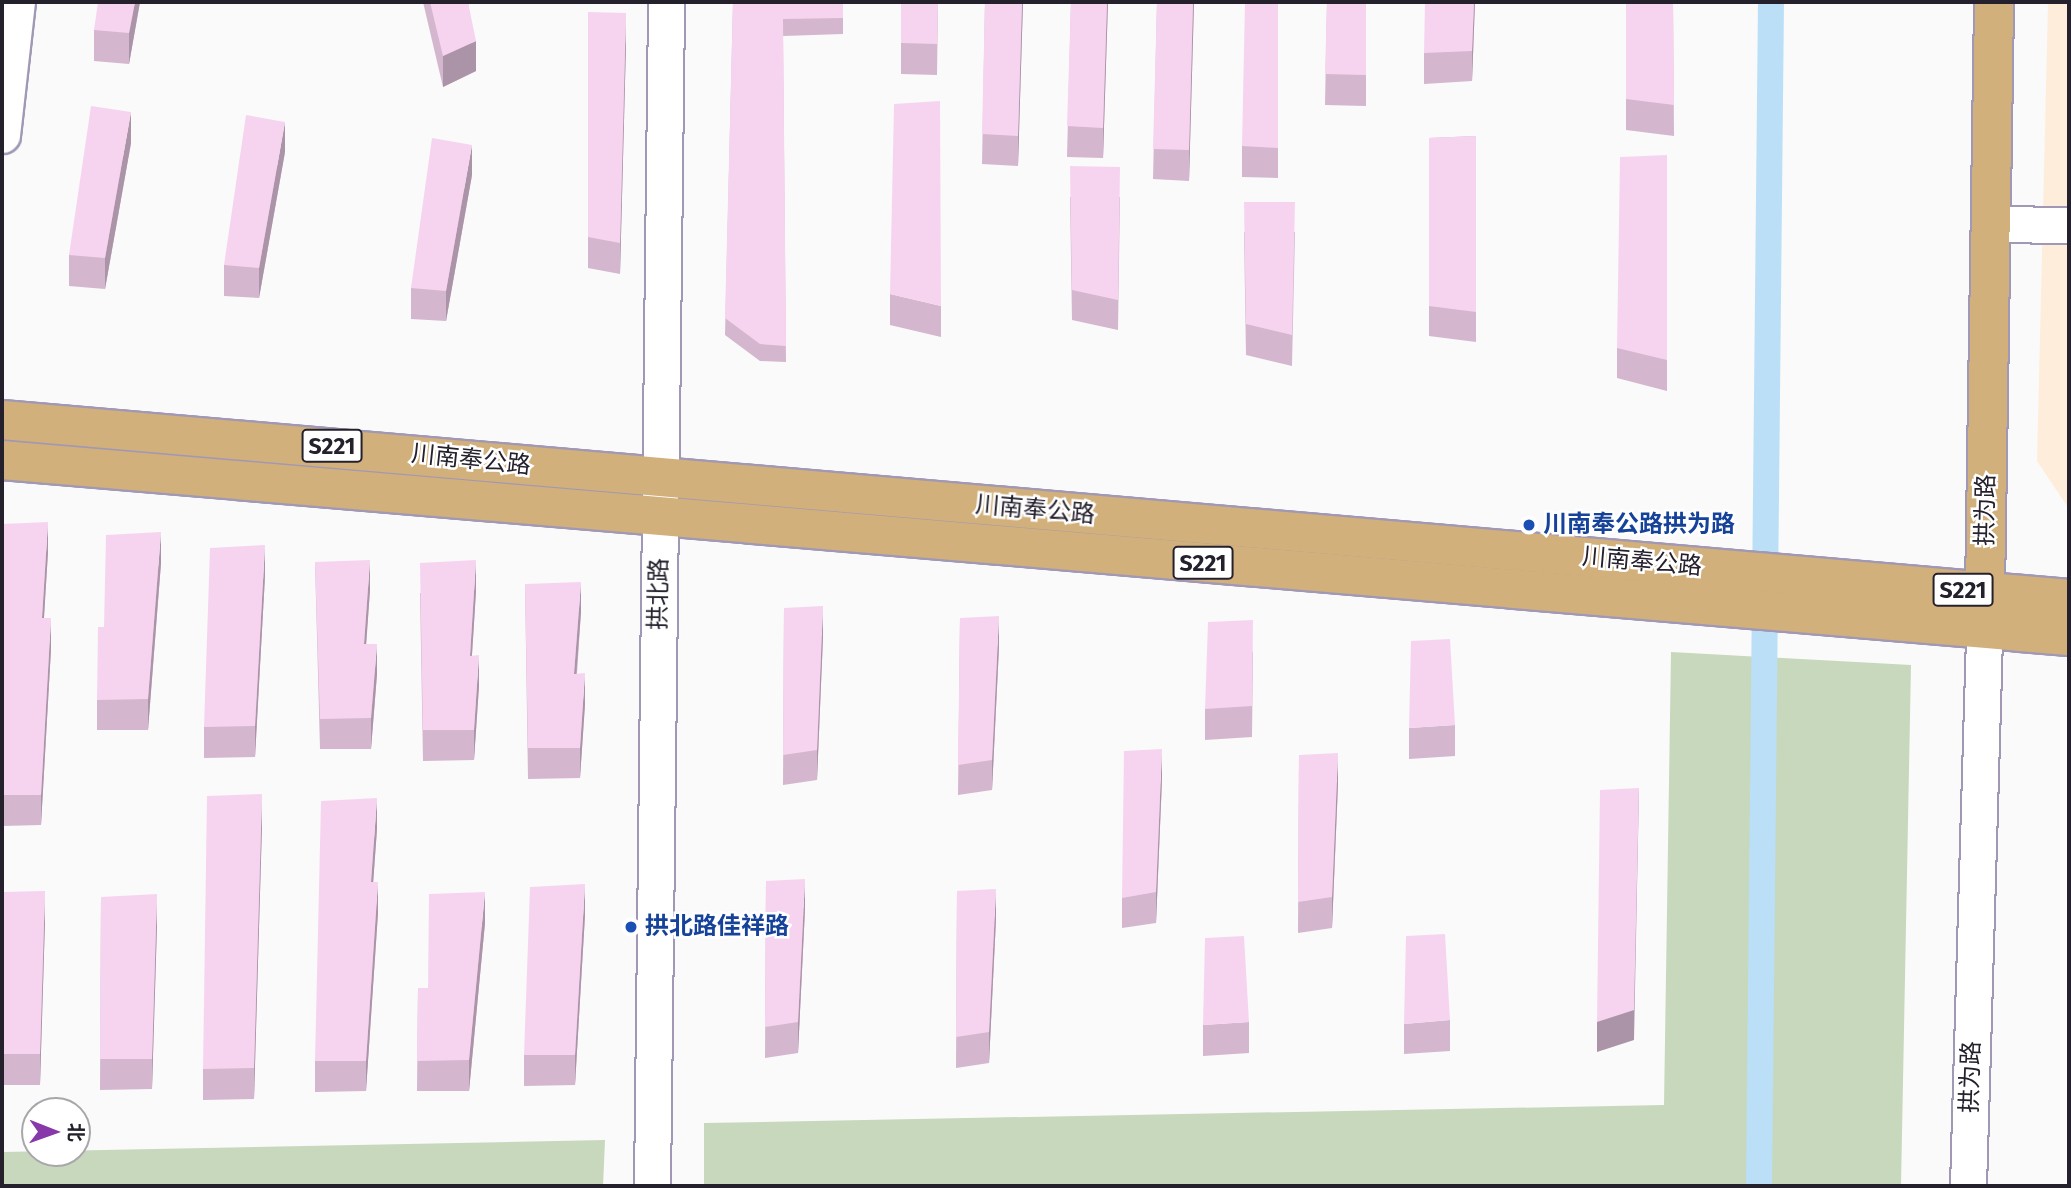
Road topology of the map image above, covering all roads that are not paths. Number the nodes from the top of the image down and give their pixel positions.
1 (16, 2) edge
2 (666, 2) edge
3 (1994, 2) edge
4 (2, 135) edge
5 (1991, 224) junction
6 (2069, 225) edge
7 (2, 420) edge
8 (2, 460) edge
9 (661, 479) junction
10 (661, 517) junction
11 (1985, 592) junction
12 (2069, 598) edge
13 (1984, 629) junction
14 (2069, 636) edge
15 (652, 1186) edge
16 (1968, 1186) edge

1 - 4 street
2 - 9 street, 拱北路
3 - 5 main road, 拱为路
5 - 6 street
5 - 11 main road, 拱为路
7 - 9 main road, 川南奉公路 / S221
8 - 10 main road, 川南奉公路 / S221
9 - 10 street, 拱北路
9 - 11 main road, 川南奉公路 / S221
10 - 13 main road, 川南奉公路 / S221
10 - 15 street, 拱北路
11 - 12 main road, 川南奉公路 / S221
11 - 13 street, 拱为路
13 - 14 main road, 川南奉公路 / S221
13 - 16 street, 拱为路

